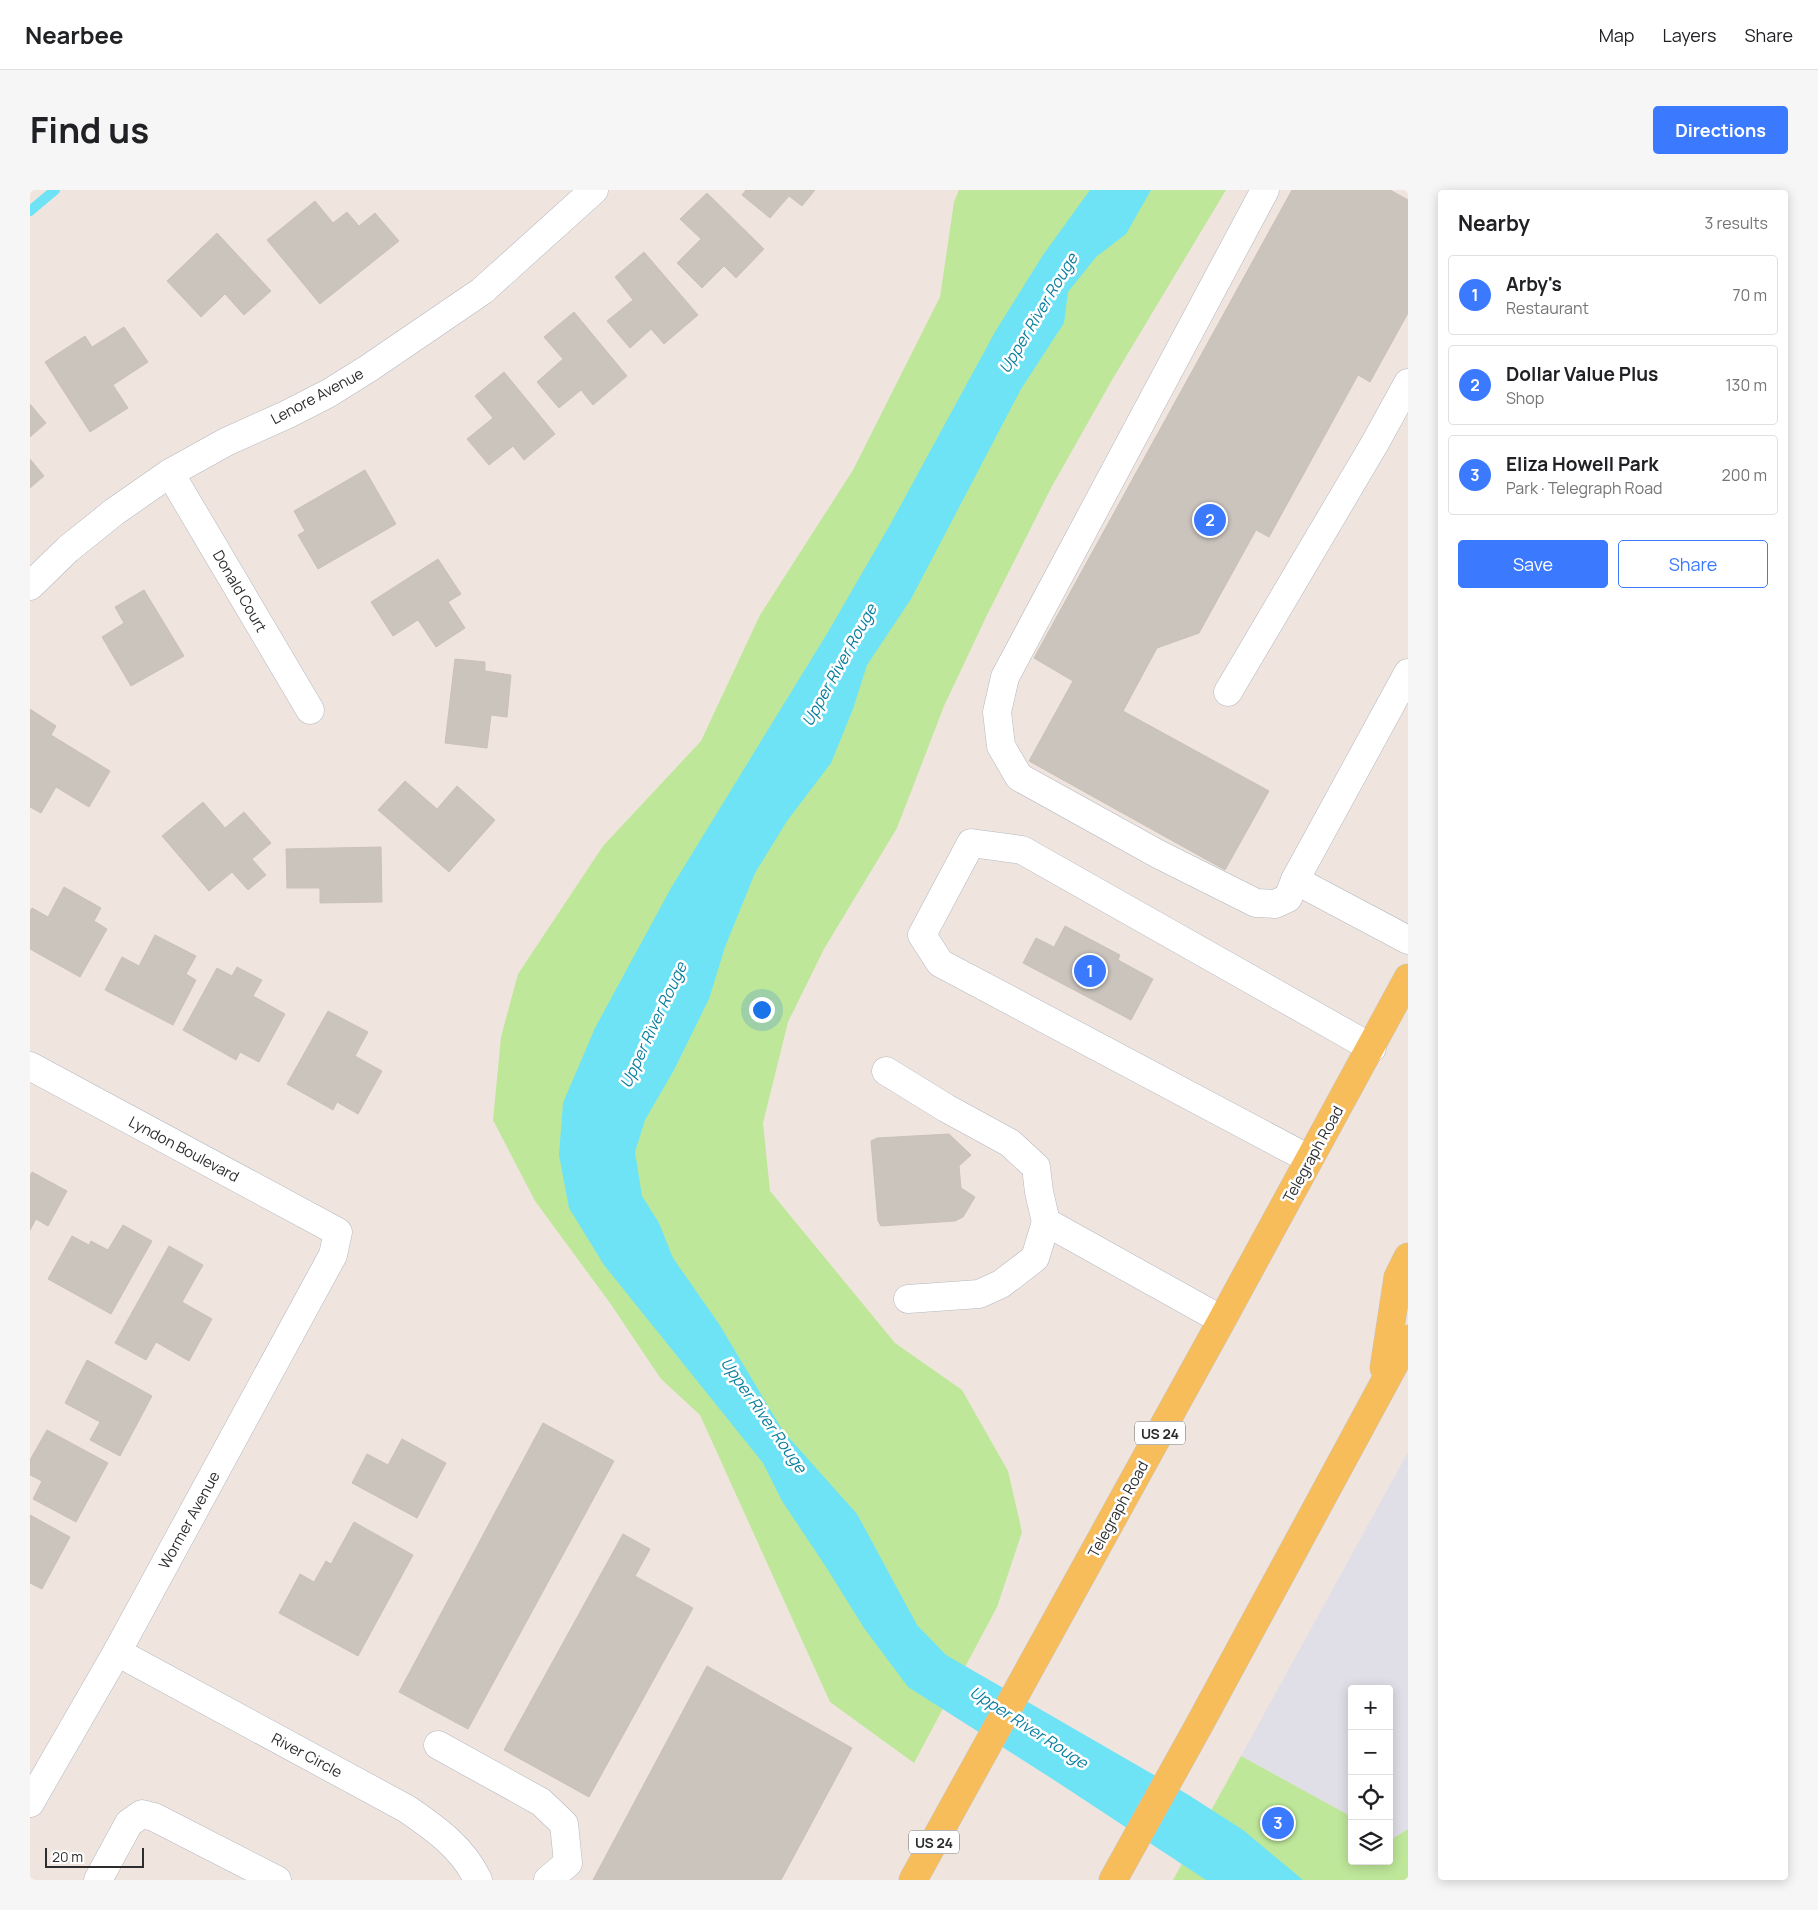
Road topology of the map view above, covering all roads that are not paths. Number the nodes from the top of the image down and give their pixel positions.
1 (594, 190) edge
2 (1265, 190) edge
3 (1408, 383) edge
4 (170, 473) junction
5 (30, 586) edge
6 (1408, 673) edge
7 (1228, 692) dead end
8 (310, 710) dead end
9 (1295, 880) junction
10 (1408, 940) edge
11 (1408, 978) edge
12 (1372, 1048) junction
13 (30, 1066) edge
14 (886, 1072) dead end
15 (1309, 1159) junction
16 (1046, 1222) junction
17 (338, 1232) joint
18 (1408, 1257) edge
19 (908, 1299) dead end
20 (1222, 1320) junction
21 (1408, 1339) edge
22 (1382, 1387) junction
23 (118, 1652) junction
24 (438, 1745) dead end
25 (30, 1803) edge
26 (569, 1871) edge
27 (99, 1880) edge
28 (277, 1880) edge
29 (478, 1880) edge
30 (548, 1880) edge
31 (913, 1880) edge
32 (1113, 1880) edge

1 - 4 street, Lenore Avenue
2 - 9 street
3 - 7 street
4 - 5 street, Lenore Avenue
4 - 8 street, Donald Court
6 - 9 street
9 - 10 street
11 - 12 main road, Telegraph Road / US 24
12 - 15 main road, Telegraph Road / US 24
12 - 15 street
13 - 17 street, Lyndon Boulevard
14 - 16 street
15 - 20 main road, Telegraph Road / US 24
16 - 19 street
16 - 20 street
17 - 23 street, Wormer Avenue
18 - 22 main road
20 - 31 main road, Telegraph Road / US 24
21 - 22 main road
22 - 32 main road
23 - 25 street, Wormer Avenue
23 - 29 street, River Circle
24 - 26 street
26 - 30 street
27 - 28 street

